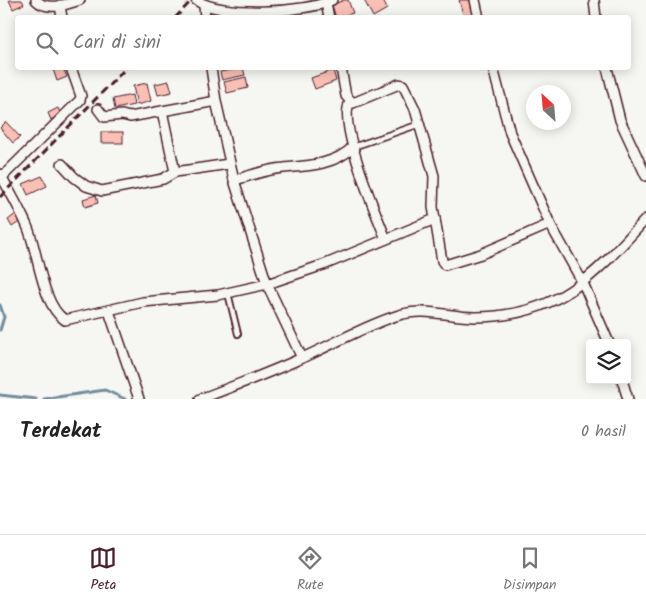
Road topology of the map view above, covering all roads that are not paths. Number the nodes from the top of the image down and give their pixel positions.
1 (36, 0) edge
2 (80, 0) edge
3 (475, 0) edge
4 (594, 0) edge
5 (329, 1) edge
6 (200, 3) edge
7 (60, 5) junction
8 (62, 15) edge
9 (204, 15) edge
10 (330, 15) edge
11 (478, 15) edge
12 (596, 15) edge
13 (71, 70) edge
14 (211, 70) edge
15 (341, 70) edge
16 (494, 70) edge
17 (608, 70) edge
18 (216, 101) junction
19 (350, 102) junction
20 (98, 109) dead end
21 (162, 111) junction
22 (420, 124) junction
23 (353, 147) junction
24 (62, 164) dead end
25 (229, 164) junction
26 (174, 172) junction
27 (646, 176) edge
28 (1, 177) edge
29 (234, 180) junction
30 (435, 218) junction
31 (646, 220) edge
32 (550, 224) junction
33 (386, 239) junction
34 (583, 283) junction
35 (267, 284) junction
36 (228, 292) junction
37 (109, 311) junction
38 (238, 334) dead end
39 (607, 339) edge
40 (302, 358) junction
41 (623, 384) edge
42 (139, 399) edge
43 (200, 399) edge
44 (628, 399) edge

1 - 7 street
2 - 7 street
3 - 11 street
4 - 12 street
5 - 6 street
5 - 10 street
6 - 9 street
7 - 8 street
13 - 28 street
14 - 18 street
15 - 19 street
16 - 32 street
17 - 27 street
18 - 21 street
18 - 25 street
19 - 22 street
19 - 23 street
20 - 21 street
21 - 26 street
22 - 23 lane
22 - 30 street
23 - 29 street
23 - 33 street
24 - 26 street
25 - 26 street
25 - 29 street
28 - 37 street
29 - 35 street
30 - 32 street
30 - 33 street
31 - 34 street
32 - 34 street
33 - 35 street
34 - 39 street
34 - 40 street
35 - 36 street
35 - 40 street
36 - 37 street
36 - 38 lane
37 - 42 street
40 - 43 street
41 - 44 street

